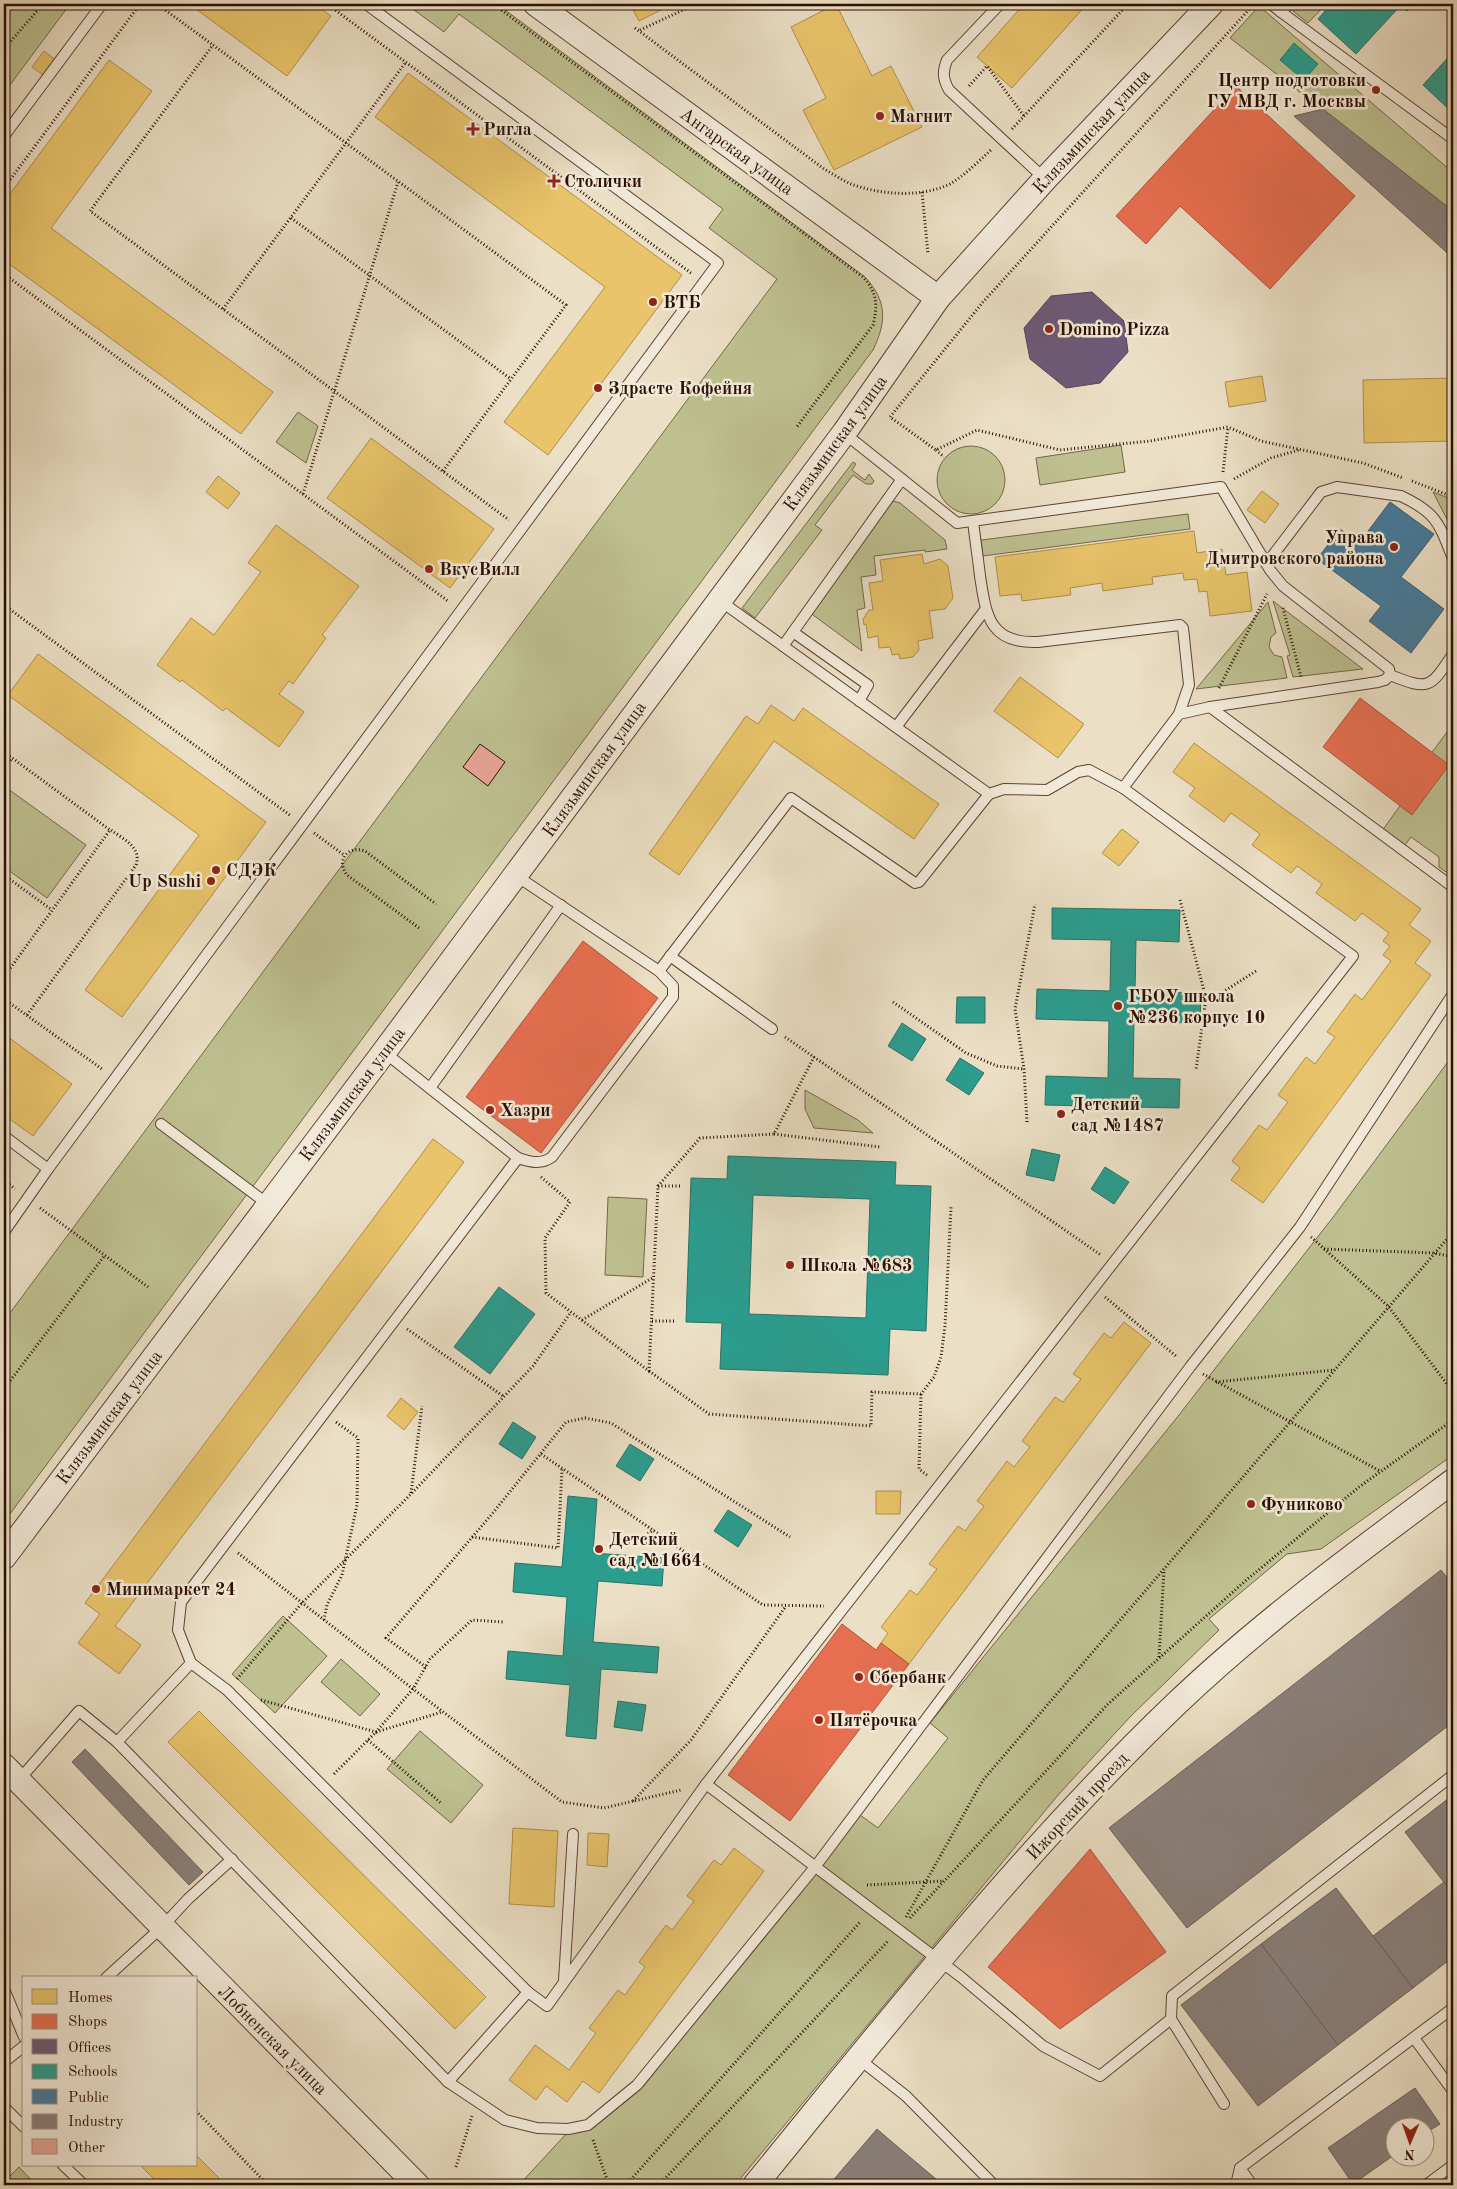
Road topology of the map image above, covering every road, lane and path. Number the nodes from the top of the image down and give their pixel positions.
1 (44, 4) edge
2 (102, 4) edge
3 (140, 4) edge
4 (157, 4) edge
5 (326, 4) edge
6 (366, 4) edge
7 (493, 4) edge
8 (536, 4) edge
9 (696, 4) edge
10 (1000, 4) edge
11 (1128, 4) edge
12 (1211, 4) edge
13 (1254, 4) edge
14 (1271, 4) edge
15 (1289, 4) edge
16 (1281, 12) junction
17 (635, 28) dead end
18 (640, 31) junction
19 (213, 45) junction
20 (4, 49) edge
21 (406, 62) junction
22 (959, 99) junction
23 (1024, 116) junction
24 (4, 136) edge
25 (1002, 140) junction
26 (1453, 140) edge
27 (346, 143) junction
28 (1045, 178) junction
29 (398, 182) junction
30 (4, 188) edge
31 (922, 192) junction
32 (291, 218) junction
33 (928, 254) dead end
34 (691, 273) dead end
35 (4, 274) edge
36 (370, 275) junction
37 (938, 298) junction
38 (223, 309) junction
39 (511, 380) junction
40 (334, 391) junction
41 (1228, 427) junction
42 (796, 428) dead end
43 (844, 433) junction
44 (1300, 449) junction
45 (936, 450) junction
46 (944, 458) dead end
47 (443, 471) junction
48 (902, 480) junction
49 (1221, 487) junction
50 (303, 494) junction
51 (1453, 496) edge
52 (973, 521) junction
53 (521, 529) junction
54 (1453, 559) edge
55 (1266, 563) junction
56 (1275, 578) junction
57 (719, 600) junction
58 (4, 605) edge
59 (985, 610) junction
60 (461, 611) junction
61 (793, 632) junction
62 (783, 646) junction
63 (1453, 654) edge
64 (1390, 675) junction
65 (1305, 693) junction
66 (859, 701) junction
67 (1210, 707) junction
68 (1179, 714) junction
69 (896, 727) junction
70 (4, 752) edge
71 (12, 758) junction
72 (4, 769) edge
73 (1123, 788) junction
74 (989, 794) junction
75 (303, 825) junction
76 (110, 830) junction
77 (344, 855) junction
78 (4, 875) edge
79 (515, 875) junction
80 (1453, 887) edge
81 (1180, 900) dead end
82 (436, 904) dead end
83 (1035, 904) dead end
84 (560, 905) junction
85 (52, 910) junction
86 (419, 928) dead end
87 (670, 956) junction
88 (4, 967) edge
89 (8, 970) junction
90 (659, 971) junction
91 (1256, 971) dead end
92 (4, 977) edge
93 (1453, 994) edge
94 (1206, 998) junction
95 (4, 999) edge
96 (893, 1002) dead end
97 (26, 1015) junction
98 (772, 1029) joint
99 (384, 1052) junction
100 (814, 1058) junction
101 (89, 1061) dead end
102 (1024, 1069) junction
103 (1196, 1070) dead end
104 (430, 1088) junction
105 (1028, 1122) dead end
106 (161, 1124) dead end
107 (774, 1134) junction
108 (4, 1136) edge
109 (880, 1147) dead end
110 (518, 1158) junction
111 (48, 1168) junction
112 (658, 1186) junction
113 (682, 1186) dead end
114 (269, 1205) junction
115 (951, 1206) dead end
116 (50, 1214) dead end
117 (1300, 1227) junction
118 (4, 1232) edge
119 (1453, 1232) edge
120 (1324, 1249) junction
121 (1435, 1253) junction
122 (105, 1255) junction
123 (1453, 1257) edge
124 (1114, 1264) junction
125 (654, 1277) junction
126 (148, 1287) dead end
127 (1095, 1289) junction
128 (1388, 1306) junction
129 (572, 1312) junction
130 (582, 1320) junction
131 (394, 1321) junction
132 (652, 1321) junction
133 (674, 1321) dead end
134 (1190, 1367) junction
135 (1334, 1370) junction
136 (649, 1371) junction
137 (1216, 1382) junction
138 (4, 1389) edge
139 (1453, 1392) edge
140 (920, 1394) junction
141 (503, 1396) junction
142 (422, 1406) dead end
143 (324, 1413) junction
144 (1453, 1420) edge
145 (1289, 1422) junction
146 (541, 1454) junction
147 (562, 1468) junction
148 (1380, 1471) junction
149 (941, 1484) junction
150 (1452, 1484) edge
151 (411, 1494) junction
152 (654, 1530) junction
153 (472, 1537) junction
154 (790, 1537) dead end
155 (226, 1543) junction
156 (630, 1545) dead end
157 (4, 1557) edge
158 (346, 1558) junction
159 (1164, 1569) junction
160 (302, 1603) junction
161 (786, 1605) junction
162 (845, 1607) junction
163 (324, 1620) junction
164 (504, 1622) dead end
165 (1159, 1657) junction
166 (191, 1663) junction
167 (426, 1667) junction
168 (413, 1689) junction
169 (227, 1690) junction
170 (443, 1712) junction
171 (376, 1732) junction
172 (368, 1740) junction
173 (117, 1742) junction
174 (11, 1773) edge
175 (1453, 1775) edge
176 (706, 1784) junction
177 (322, 1786) junction
178 (633, 1801) junction
179 (442, 1804) dead end
180 (573, 1834) dead end
181 (232, 1860) junction
182 (816, 1867) junction
183 (944, 1880) junction
184 (925, 1883) junction
185 (864, 1885) dead end
186 (871, 1910) junction
187 (162, 1927) junction
188 (898, 1931) junction
189 (939, 1961) junction
190 (108, 1976) edge
191 (564, 1982) junction
192 (4, 1989) edge
193 (528, 1992) junction
194 (1453, 2008) edge
195 (1171, 2020) junction
196 (22, 2032) edge
197 (1414, 2038) junction
198 (22, 2048) edge
199 (858, 2059) junction
200 (4, 2062) edge
201 (448, 2082) junction
202 (1453, 2092) edge
203 (476, 2102) junction
204 (1224, 2104) dead end
205 (4, 2107) edge
206 (198, 2113) edge
207 (22, 2125) edge
208 (588, 2125) junction
209 (1453, 2165) edge
210 (64, 2166) edge
211 (456, 2167) dead end
212 (1240, 2168) junction
213 (84, 2185) edge
214 (268, 2185) edge
215 (417, 2185) edge
216 (609, 2185) edge
217 (626, 2185) edge
218 (659, 2185) edge
219 (755, 2185) edge
220 (994, 2185) edge
221 (1236, 2185) edge
222 (1252, 2185) edge
223 (1426, 2185) edge

1 - 20 path
2 - 24 lane
3 - 30 path
4 - 19 path
5 - 21 path
6 - 53 lane
7 - 42 path
8 - 37 street, Ангарская улица
9 - 18 path
10 - 22 lane
11 - 23 path
12 - 28 street, Клязьминская улица
13 - 45 path
14 - 16 lane
15 - 16 lane
16 - 26 lane
17 - 18 path
18 - 31 path
19 - 27 path
19 - 38 path
21 - 27 path
21 - 34 path
22 - 23 path
22 - 25 lane
23 - 25 path
25 - 28 lane
25 - 31 path
27 - 29 path
27 - 32 path
28 - 37 street, Клязьминская улица
29 - 36 path
29 - 39 path
31 - 33 path
32 - 36 path
32 - 38 path
35 - 50 path
36 - 39 path
36 - 40 path
37 - 43 street, Клязьминская улица
38 - 40 path
39 - 47 path
40 - 47 path
40 - 50 path
41 - 44 path
41 - 45 path
41 - 49 path
43 - 48 lane
43 - 57 street, Клязьминская улица
44 - 49 path
44 - 51 path
45 - 46 path
47 - 53 path
48 - 52 lane
48 - 61 lane
49 - 52 lane
49 - 55 lane
50 - 60 path
52 - 59 lane
53 - 60 lane
54 - 55 lane
55 - 56 lane
56 - 64 lane
56 - 65 path
56 - 67 path
57 - 62 lane
57 - 79 street, Клязьминская улица
58 - 75 path
59 - 68 lane
59 - 69 lane
60 - 75 lane
61 - 62 lane
61 - 66 lane
62 - 66 lane
63 - 64 lane
64 - 65 lane
65 - 67 lane
66 - 69 lane
67 - 68 lane
67 - 80 lane
68 - 73 lane
69 - 74 lane
70 - 71 path
71 - 72 path
71 - 76 path
73 - 74 lane
73 - 124 lane
74 - 87 lane
75 - 77 path
75 - 111 lane
76 - 85 path
76 - 97 path
77 - 82 path
77 - 86 path
78 - 85 path
79 - 84 lane
79 - 99 street, Клязьминская улица
81 - 94 path
83 - 102 path
84 - 90 lane
84 - 104 lane
85 - 89 path
87 - 90 lane
87 - 98 lane
88 - 89 path
89 - 92 path
90 - 110 lane
91 - 94 path
93 - 117 lane
94 - 103 path
95 - 97 path
96 - 102 path
97 - 101 path
98 - 100 path
99 - 104 lane
99 - 114 street, Клязьминская улица
100 - 107 path
100 - 124 path
102 - 105 path
104 - 110 lane
106 - 114 lane
107 - 109 path
107 - 112 path
108 - 111 lane
110 - 129 path
110 - 131 lane
111 - 118 lane
112 - 113 path
112 - 125 path
114 - 157 street, Клязьминская улица
115 - 140 path
116 - 122 path
117 - 120 path
117 - 134 lane
119 - 121 path
120 - 121 path
120 - 128 path
121 - 123 path
121 - 128 path
122 - 126 path
122 - 138 path
124 - 127 lane
125 - 130 path
125 - 132 path
127 - 134 path
127 - 149 lane
128 - 135 path
128 - 139 path
129 - 130 path
129 - 141 path
130 - 136 path
131 - 141 path
131 - 143 lane
132 - 133 path
132 - 136 path
134 - 137 path
134 - 182 lane
135 - 137 path
135 - 145 path
136 - 140 path
137 - 145 path
140 - 149 path
141 - 151 path
142 - 151 path
143 - 155 lane
143 - 158 path
144 - 148 path
145 - 148 path
145 - 159 path
146 - 147 path
146 - 153 path
146 - 154 path
147 - 152 path
147 - 153 path
148 - 165 path
149 - 162 lane
150 - 189 street, Ижорский проезд
151 - 158 path
152 - 156 path
152 - 161 path
153 - 167 path
155 - 160 path
155 - 166 lane
158 - 160 path
158 - 163 path
159 - 165 path
159 - 184 path
160 - 163 path
160 - 169 path
161 - 162 path
161 - 178 path
162 - 176 lane
163 - 168 path
164 - 167 path
165 - 183 path
166 - 169 lane
166 - 173 lane
167 - 168 path
168 - 170 path
168 - 171 path
169 - 171 path
169 - 177 lane
170 - 171 path
170 - 178 path
171 - 172 path
172 - 177 path
172 - 179 path
173 - 174 lane
173 - 181 lane
174 - 187 street, Лобненская улица
175 - 195 lane
176 - 178 path
176 - 182 lane
176 - 191 lane
177 - 193 lane
180 - 191 lane
181 - 187 lane
181 - 201 lane
182 - 186 lane
182 - 208 lane
183 - 184 path
183 - 188 path
184 - 185 path
184 - 188 path
186 - 188 lane
186 - 217 path
187 - 190 lane
187 - 215 street, Лобненская улица
188 - 189 lane
188 - 218 path
189 - 195 lane
189 - 199 street, Ижорский проезд
191 - 193 lane
192 - 196 lane
193 - 201 lane
194 - 197 lane
195 - 204 lane
197 - 202 lane
197 - 212 lane
198 - 200 lane
199 - 219 street, Ижорский проезд
199 - 220 lane
201 - 203 lane
203 - 208 lane
203 - 211 path
205 - 207 lane
206 - 214 path
208 - 216 path
209 - 223 lane
210 - 213 lane
212 - 221 lane
212 - 222 lane

